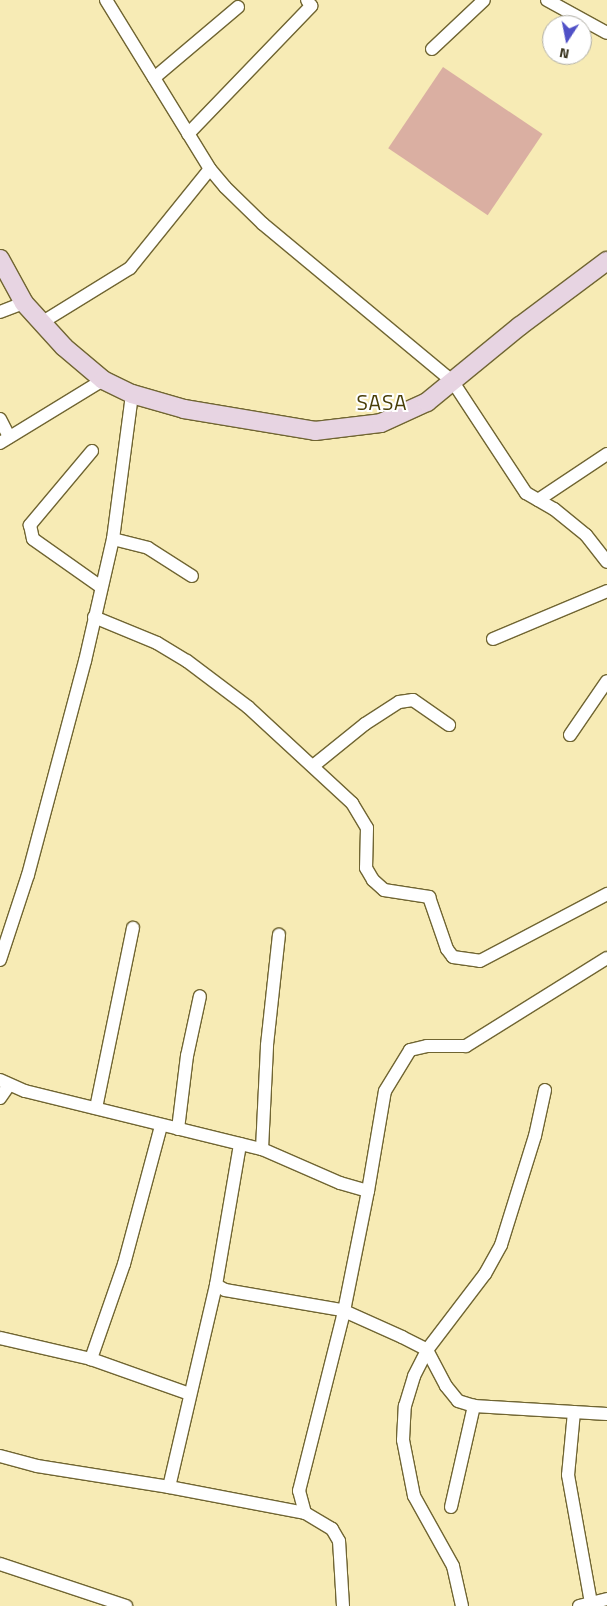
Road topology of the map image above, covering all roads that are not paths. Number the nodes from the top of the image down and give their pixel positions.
1 (106, 0) edge
2 (484, 0) edge
3 (547, 0) edge
4 (311, 2) edge
5 (238, 7) dead end
6 (607, 33) edge
7 (432, 49) dead end
8 (154, 78) junction
9 (188, 134) junction
10 (210, 169) junction
11 (0, 259) edge
12 (607, 261) edge
13 (24, 303) junction
14 (0, 312) edge
15 (41, 323) junction
16 (103, 380) junction
17 (453, 382) junction
18 (132, 394) junction
19 (0, 419) edge
20 (5, 440) edge
21 (92, 452) dead end
22 (607, 454) edge
23 (538, 500) junction
24 (113, 538) junction
25 (607, 562) edge
26 (192, 576) dead end
27 (101, 588) junction
28 (607, 591) edge
29 (94, 617) junction
30 (493, 639) dead end
31 (607, 681) edge
32 (449, 725) dead end
33 (570, 735) dead end
34 (313, 766) junction
35 (607, 894) edge
36 (133, 928) dead end
37 (279, 935) dead end
38 (607, 958) edge
39 (0, 960) edge
40 (200, 996) dead end
41 (5, 1082) edge
42 (544, 1090) dead end
43 (0, 1098) edge
44 (96, 1108) junction
45 (161, 1126) junction
46 (178, 1129) junction
47 (240, 1144) junction
48 (262, 1148) junction
49 (368, 1191) junction
50 (216, 1285) junction
51 (342, 1310) junction
52 (0, 1338) edge
53 (427, 1350) junction
54 (91, 1359) junction
55 (190, 1394) junction
56 (474, 1406) junction
57 (574, 1412) junction
58 (607, 1414) edge
59 (0, 1456) edge
60 (169, 1487) junction
61 (451, 1507) dead end
62 (305, 1513) junction
63 (0, 1564) edge
64 (607, 1599) edge
65 (585, 1605) edge
66 (126, 1606) edge
67 (343, 1606) edge
68 (462, 1606) edge

1 - 8 street
2 - 7 street
3 - 6 street
4 - 9 street
5 - 8 street
8 - 9 street
9 - 10 street
10 - 15 street
10 - 17 street
11 - 13 street
12 - 17 street
13 - 14 street
13 - 15 street
15 - 16 street
16 - 18 street
16 - 20 street
17 - 18 street
17 - 23 street
18 - 24 street
19 - 20 street
21 - 27 street
22 - 23 street
23 - 25 street
24 - 26 street
24 - 27 street
27 - 29 street
28 - 30 street
29 - 34 street
29 - 39 street
31 - 33 street
32 - 34 street
34 - 35 street
36 - 44 street
37 - 48 street
38 - 49 street
40 - 46 street
41 - 43 street
41 - 44 street
42 - 53 street
44 - 45 street
45 - 46 street
45 - 54 street
46 - 47 street
47 - 48 street
47 - 50 street
48 - 49 street
49 - 51 street
50 - 51 street
50 - 55 street
51 - 53 street
51 - 62 street
52 - 54 street
53 - 56 street
53 - 68 street
54 - 55 street
55 - 60 street
56 - 57 street
56 - 61 street
57 - 58 street
57 - 65 street
59 - 60 street
60 - 62 street
62 - 67 street
63 - 66 street
64 - 65 street

